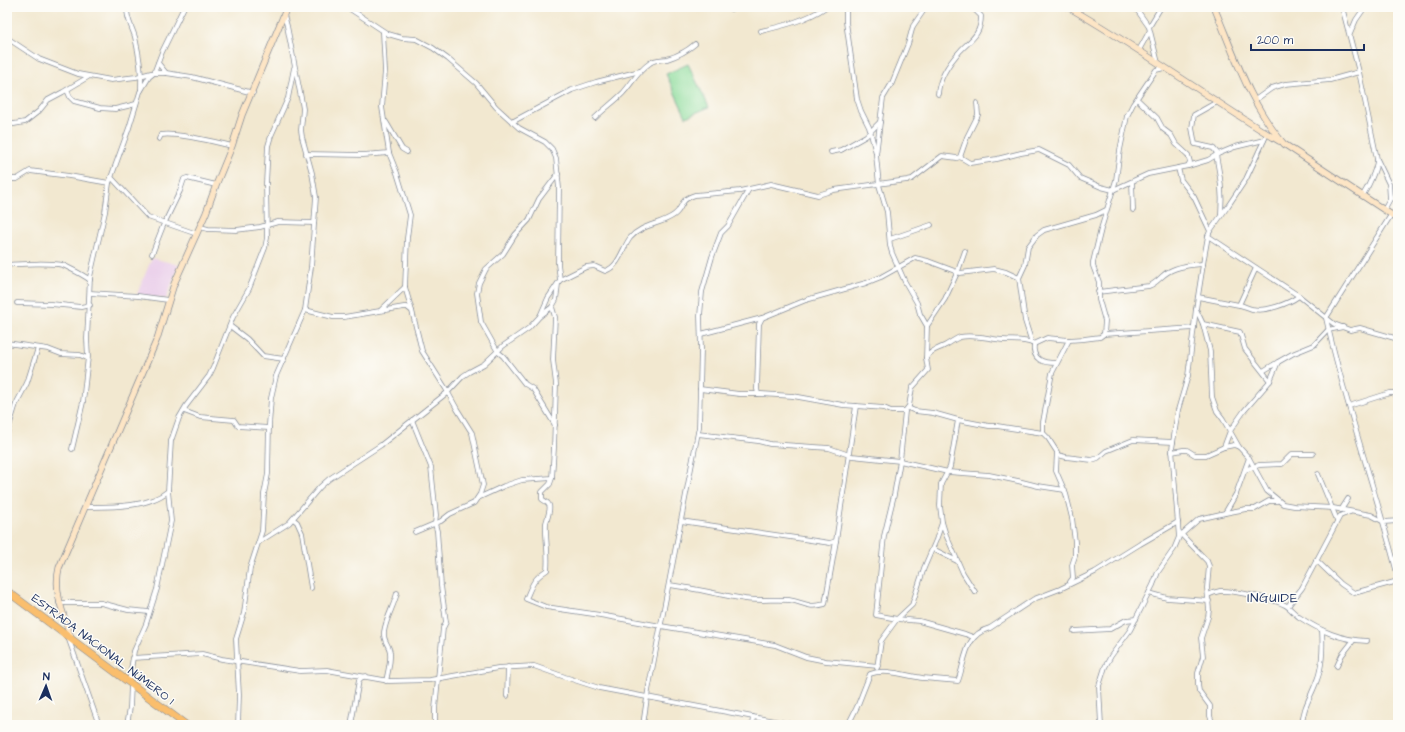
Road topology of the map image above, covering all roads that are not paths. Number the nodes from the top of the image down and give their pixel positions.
1 (127, 7) edge
2 (184, 7) edge
3 (287, 7) edge
4 (347, 7) edge
5 (826, 7) edge
6 (846, 7) edge
7 (926, 7) edge
8 (972, 7) edge
9 (1068, 7) edge
10 (1135, 7) edge
11 (1161, 7) edge
12 (1214, 7) edge
13 (1342, 7) edge
14 (1365, 7) edge
15 (284, 15) junction
16 (1149, 29) junction
17 (761, 31) dead end
18 (382, 32) junction
19 (1350, 35) junction
20 (7, 38) edge
21 (694, 44) dead end
22 (1140, 47) junction
23 (140, 63) junction
24 (158, 63) junction
25 (1158, 63) junction
26 (294, 66) junction
27 (1164, 68) junction
28 (640, 71) junction
29 (1359, 72) junction
30 (153, 73) junction
31 (166, 73) junction
32 (141, 75) junction
33 (88, 76) junction
34 (67, 90) junction
35 (140, 92) junction
36 (253, 93) junction
37 (938, 94) dead end
38 (1137, 99) junction
39 (1255, 100) junction
40 (1217, 102) junction
41 (136, 104) junction
42 (978, 104) dead end
43 (595, 118) dead end
44 (385, 120) junction
45 (881, 121) junction
46 (512, 122) junction
47 (7, 123) edge
48 (870, 132) junction
49 (1267, 134) junction
50 (159, 139) dead end
51 (1264, 140) junction
52 (1284, 144) junction
53 (232, 146) junction
54 (407, 152) dead end
55 (831, 152) dead end
56 (389, 153) junction
57 (306, 154) junction
58 (1217, 154) junction
59 (876, 155) junction
60 (960, 157) junction
61 (1377, 160) junction
62 (1188, 166) junction
63 (1178, 168) junction
64 (558, 174) junction
65 (111, 177) junction
66 (7, 179) edge
67 (1116, 180) junction
68 (1132, 182) junction
69 (109, 183) junction
70 (879, 185) junction
71 (216, 186) junction
72 (1122, 186) junction
73 (749, 189) junction
74 (1113, 190) junction
75 (1362, 196) junction
76 (1106, 210) junction
77 (1133, 210) dead end
78 (1384, 210) junction
79 (1221, 214) junction
80 (1096, 215) junction
81 (1391, 215) junction
82 (1104, 219) junction
83 (1398, 219) edge
84 (164, 223) junction
85 (314, 223) junction
86 (268, 225) junction
87 (931, 225) dead end
88 (200, 227) junction
89 (1210, 231) junction
90 (197, 234) junction
91 (1208, 236) junction
92 (890, 239) junction
93 (965, 251) dead end
94 (152, 254) dead end
95 (1203, 264) junction
96 (7, 265) edge
97 (898, 268) junction
98 (1256, 268) junction
99 (958, 271) junction
100 (89, 277) junction
101 (1019, 278) junction
102 (560, 280) junction
103 (558, 284) junction
104 (405, 287) junction
105 (90, 292) junction
106 (1098, 292) junction
107 (1299, 296) junction
108 (1198, 297) junction
109 (168, 300) junction
110 (17, 304) dead end
111 (90, 305) junction
112 (1240, 305) junction
113 (552, 307) junction
114 (1196, 309) junction
115 (305, 310) junction
116 (380, 311) junction
117 (412, 311) junction
118 (540, 316) junction
119 (762, 318) junction
120 (1326, 318) junction
121 (1203, 324) junction
122 (230, 326) junction
123 (928, 326) junction
124 (1344, 327) junction
125 (1194, 328) junction
126 (1328, 330) junction
127 (701, 334) junction
128 (1104, 334) junction
129 (1398, 339) edge
130 (1069, 340) junction
131 (7, 343) edge
132 (1033, 344) junction
133 (38, 348) junction
134 (87, 348) junction
135 (498, 352) junction
136 (80, 355) junction
137 (87, 358) junction
138 (926, 358) junction
139 (284, 359) junction
140 (1278, 362) junction
141 (1056, 364) junction
142 (1263, 371) junction
143 (1270, 380) junction
144 (700, 389) junction
145 (448, 392) junction
146 (758, 394) junction
147 (1398, 397) edge
148 (856, 406) junction
149 (1349, 406) junction
150 (907, 409) junction
151 (184, 410) junction
152 (412, 420) junction
153 (958, 420) junction
154 (555, 425) junction
155 (269, 428) junction
156 (1230, 432) junction
157 (7, 433) edge
158 (1043, 433) junction
159 (698, 434) junction
160 (1173, 442) junction
161 (1224, 447) junction
162 (1239, 447) junction
163 (72, 450) dead end
164 (1172, 452) junction
165 (1313, 454) dead end
166 (848, 455) junction
167 (1058, 455) junction
168 (1249, 458) junction
169 (900, 461) junction
170 (1255, 468) junction
171 (1245, 470) junction
172 (948, 472) junction
173 (1318, 474) dead end
174 (552, 478) junction
175 (168, 490) junction
176 (1065, 490) junction
177 (478, 498) junction
178 (1348, 499) dead end
179 (1278, 501) junction
180 (85, 507) junction
181 (1333, 508) junction
182 (1341, 510) junction
183 (1352, 512) junction
184 (1225, 513) junction
185 (293, 519) junction
186 (1337, 520) junction
187 (681, 521) junction
188 (942, 522) junction
189 (1178, 522) junction
190 (1384, 522) junction
191 (1398, 522) edge
192 (435, 524) junction
193 (415, 532) dead end
194 (1180, 533) junction
195 (836, 541) junction
196 (259, 542) junction
197 (933, 549) junction
198 (1316, 560) junction
199 (957, 561) junction
200 (1398, 577) edge
201 (1398, 581) edge
202 (669, 585) junction
203 (1067, 585) junction
204 (310, 588) dead end
205 (7, 591) edge
206 (975, 592) dead end
207 (1149, 592) junction
208 (397, 593) dead end
209 (1208, 595) junction
210 (1209, 601) junction
211 (60, 603) junction
212 (1288, 606) junction
213 (149, 612) junction
214 (897, 619) junction
215 (1136, 619) junction
216 (661, 626) junction
217 (1322, 630) junction
218 (1074, 631) dead end
219 (69, 636) junction
220 (973, 638) junction
221 (1353, 641) junction
222 (1367, 641) dead end
223 (132, 658) junction
224 (237, 661) junction
225 (878, 666) junction
226 (1337, 666) dead end
227 (508, 667) junction
228 (878, 672) junction
229 (366, 676) junction
230 (438, 679) junction
231 (386, 681) junction
232 (130, 683) junction
233 (506, 696) dead end
234 (647, 697) junction
235 (753, 718) junction
236 (99, 725) edge
237 (127, 725) edge
238 (186, 725) edge
239 (238, 725) edge
240 (351, 725) edge
241 (435, 725) edge
242 (643, 725) edge
243 (752, 725) edge
244 (796, 725) edge
245 (848, 725) edge
246 (1101, 725) edge
247 (1213, 725) edge
248 (1302, 725) edge

1 - 23 street
2 - 24 street
3 - 15 street
4 - 18 street
5 - 17 street
6 - 48 street
7 - 45 street
8 - 37 street
9 - 22 street
10 - 16 street
11 - 16 street
12 - 39 street
13 - 19 street
14 - 19 street
15 - 26 street
15 - 36 street
16 - 22 street
16 - 25 street
18 - 44 street
18 - 46 street
19 - 29 street
20 - 33 street
21 - 28 street
22 - 25 street
23 - 30 street
23 - 32 street
24 - 30 street
24 - 31 street
25 - 27 street
26 - 57 street
26 - 86 street
27 - 38 street
27 - 40 street
28 - 43 street
28 - 46 street
29 - 39 street
29 - 61 street
30 - 31 street
30 - 32 street
30 - 35 street
31 - 36 street
32 - 33 street
32 - 35 street
33 - 34 street
34 - 41 street
34 - 47 street
35 - 41 street
36 - 53 street
38 - 62 street
38 - 67 street
39 - 52 street
40 - 49 street
40 - 58 street
41 - 65 street
42 - 60 street
44 - 54 street
44 - 56 street
45 - 48 street
45 - 59 street
46 - 64 street
48 - 55 street
48 - 59 street
49 - 51 street
49 - 52 street
50 - 53 street
51 - 58 street
51 - 79 street
52 - 75 street
53 - 71 street
56 - 57 street
56 - 104 street
57 - 85 street
58 - 62 street
58 - 79 street
59 - 70 street
60 - 70 street
60 - 74 street
61 - 75 street
61 - 78 street
62 - 63 street
63 - 68 street
63 - 89 street
64 - 102 street
64 - 135 street
65 - 69 street
65 - 84 street
66 - 69 street
67 - 72 street
67 - 74 street
68 - 72 street
68 - 77 street
69 - 100 street
70 - 73 street
70 - 92 street
71 - 84 street
71 - 88 street
72 - 74 street
73 - 102 street
73 - 127 street
74 - 76 street
75 - 78 street
76 - 80 street
76 - 82 street
78 - 81 street
79 - 89 street
80 - 82 street
80 - 101 street
81 - 83 street
81 - 120 street
82 - 106 street
84 - 90 street
84 - 94 street
85 - 86 street
85 - 115 street
86 - 88 street
86 - 122 street
87 - 92 street
88 - 90 street
89 - 91 street
90 - 109 street
91 - 95 street
91 - 98 street
92 - 97 street
93 - 99 street
95 - 106 street
95 - 108 street
96 - 100 street
97 - 99 street
97 - 119 street
97 - 123 street
98 - 107 street
98 - 112 street
99 - 101 street
99 - 123 street
100 - 105 street
101 - 132 street
102 - 103 street
103 - 113 street
103 - 118 street
104 - 116 street
104 - 117 street
105 - 109 street
105 - 111 street
106 - 128 street
107 - 112 street
107 - 120 street
108 - 112 street
108 - 114 street
109 - 180 street
110 - 111 street
111 - 134 street
113 - 118 street
113 - 154 street
114 - 121 street
114 - 125 street
115 - 116 street
115 - 139 street
116 - 117 street
117 - 145 street
118 - 135 street
119 - 127 street
119 - 146 street
120 - 124 street
120 - 126 street
121 - 142 street
121 - 156 street
122 - 139 street
122 - 151 street
123 - 138 street
124 - 126 street
124 - 129 street
125 - 128 street
125 - 160 street
126 - 140 street
126 - 149 street
127 - 144 street
128 - 130 street
130 - 132 street
130 - 141 street
131 - 133 street
132 - 138 street
132 - 141 street
133 - 136 street
133 - 157 street
134 - 136 street
134 - 137 street
135 - 145 street
135 - 154 street
136 - 137 street
137 - 163 street
138 - 150 street
139 - 155 street
140 - 142 street
140 - 143 street
141 - 158 street
142 - 143 street
143 - 156 street
144 - 146 street
144 - 159 street
145 - 152 street
145 - 177 street
146 - 148 street
147 - 149 street
148 - 150 street
148 - 166 street
149 - 190 street
150 - 153 street
150 - 169 street
151 - 155 street
151 - 175 street
152 - 185 street
152 - 192 street
153 - 158 street
153 - 172 street
154 - 174 street
155 - 196 street
156 - 161 street
156 - 162 street
158 - 167 street
159 - 166 street
159 - 187 street
160 - 164 street
160 - 167 street
161 - 162 street
161 - 164 street
162 - 168 street
164 - 189 street
165 - 170 street
166 - 169 street
166 - 195 street
167 - 176 street
168 - 170 street
168 - 171 street
169 - 172 street
169 - 214 street
170 - 171 street
170 - 179 street
171 - 184 street
172 - 176 street
172 - 188 street
173 - 181 street
174 - 177 street
174 - 216 street
175 - 180 street
175 - 213 street
176 - 203 street
177 - 192 street
178 - 182 street
179 - 181 street
179 - 184 street
180 - 211 street
181 - 182 street
181 - 186 street
182 - 183 street
183 - 186 street
183 - 190 street
184 - 194 street
185 - 196 street
185 - 204 street
186 - 198 street
187 - 195 street
187 - 202 street
188 - 197 street
188 - 199 street
189 - 194 street
189 - 203 street
190 - 191 street
190 - 200 street
192 - 193 street
192 - 230 street
194 - 207 street
194 - 209 street
195 - 202 street
196 - 224 street
197 - 199 street
197 - 214 street
198 - 201 street
198 - 212 street
199 - 206 street
202 - 216 street
203 - 220 street
205 - 219 highway, ESTRADA NACIONAL NÚMERO 1
207 - 210 street
207 - 215 street
208 - 231 street
209 - 210 street
209 - 212 street
210 - 247 street
211 - 213 street
211 - 219 street
212 - 217 street
213 - 223 street
214 - 220 street
214 - 225 street
215 - 218 street
215 - 246 street
216 - 225 street
216 - 234 street
217 - 221 street
217 - 248 street
219 - 232 highway, ESTRADA NACIONAL NÚMERO 1
219 - 236 street
220 - 228 street
221 - 222 street
221 - 226 street
223 - 224 street
223 - 232 street
224 - 229 street
224 - 239 street
225 - 228 street
227 - 230 street
227 - 233 street
227 - 234 street
228 - 245 street
229 - 231 street
229 - 240 street
230 - 231 street
230 - 241 street
232 - 237 street
232 - 238 highway, ESTRADA NACIONAL NÚMERO 1
234 - 235 street
234 - 242 street
235 - 243 street
235 - 244 street

